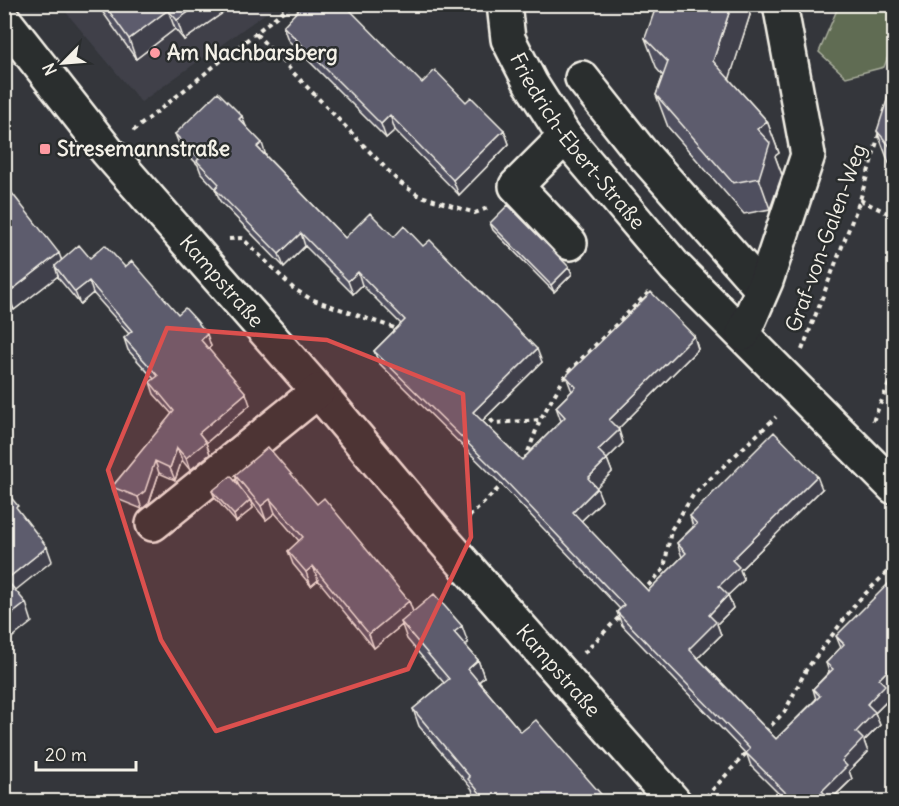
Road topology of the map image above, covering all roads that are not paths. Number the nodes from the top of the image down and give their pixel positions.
1 (504, 4) edge
2 (780, 4) edge
3 (4, 20) edge
4 (582, 78) dead end
5 (565, 137) junction
6 (570, 243) dead end
7 (762, 289) junction
8 (743, 334) junction
9 (318, 391) junction
10 (894, 487) edge
11 (153, 524) dead end
12 (674, 801) edge

1 - 5 street, Friedrich-Ebert-Straße
2 - 7 street
3 - 9 street, Kampstraße
4 - 7 street
5 - 6 street
5 - 8 street, Friedrich-Ebert-Straße
7 - 8 street
8 - 10 street, Friedrich-Ebert-Straße
9 - 11 street
9 - 12 street, Kampstraße

